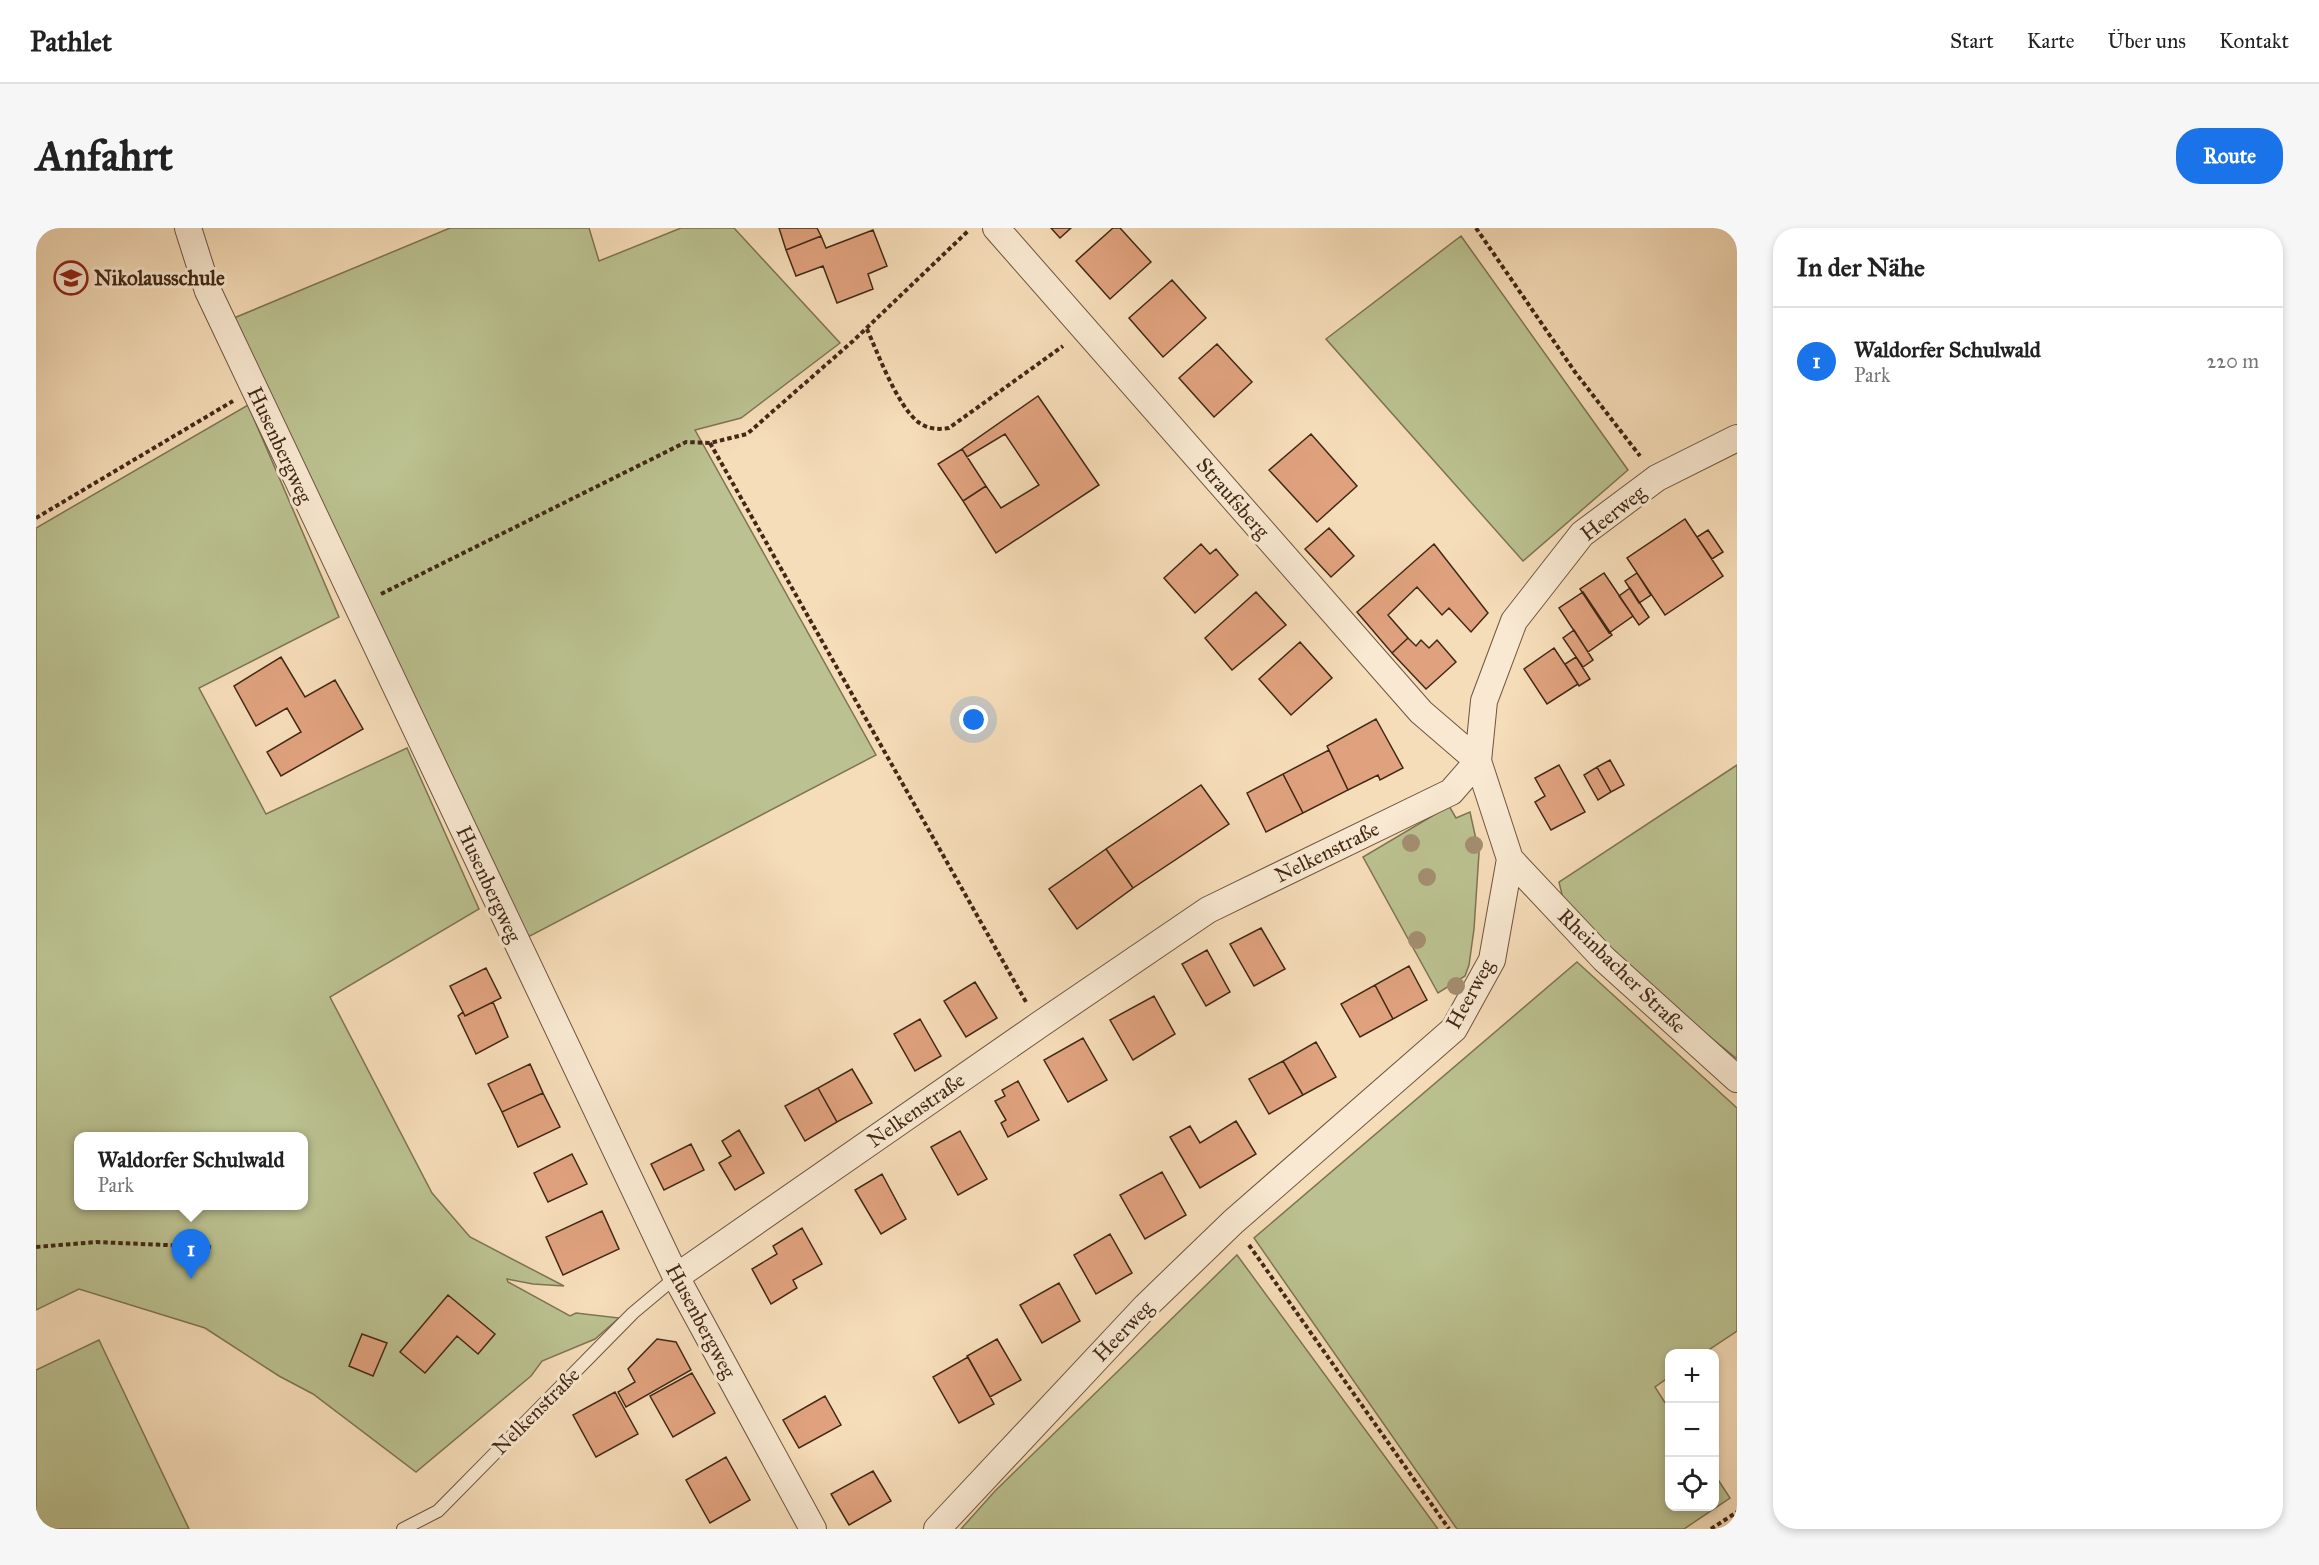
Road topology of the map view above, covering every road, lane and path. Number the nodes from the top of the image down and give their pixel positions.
1 (188, 228) edge
2 (971, 228) edge
3 (996, 228) edge
4 (1476, 228) edge
5 (867, 328) junction
6 (1086, 330) junction
7 (254, 389) junction
8 (1737, 438) edge
9 (710, 443) junction
10 (1657, 478) junction
11 (36, 518) edge
12 (357, 606) junction
13 (1478, 761) junction
14 (1510, 859) junction
15 (1039, 1025) junction
16 (1737, 1079) edge
17 (1233, 1222) junction
18 (211, 1246) dead end
19 (36, 1247) edge
20 (676, 1277) junction
21 (1737, 1512) edge
22 (403, 1529) edge
23 (813, 1529) edge
24 (937, 1529) edge
25 (1449, 1529) edge
26 (1711, 1529) edge

1 - 7 street, Husenbergweg
2 - 5 path
3 - 6 street, Straufsberg
4 - 10 path
5 - 6 path
5 - 9 path
6 - 13 street, Straufsberg
7 - 11 path
7 - 12 street, Husenbergweg
8 - 10 street, Heerweg
9 - 12 path
9 - 15 path
10 - 13 street, Heerweg
12 - 20 street, Husenbergweg
13 - 14 street, Heerweg
13 - 15 street, Nelkenstraße
14 - 16 street, Rheinbacher Straße
14 - 17 street, Heerweg
15 - 20 street, Nelkenstraße
17 - 24 street, Heerweg
17 - 25 path
18 - 19 path
20 - 22 lane, Nelkenstraße
20 - 23 street, Husenbergweg
21 - 26 path

